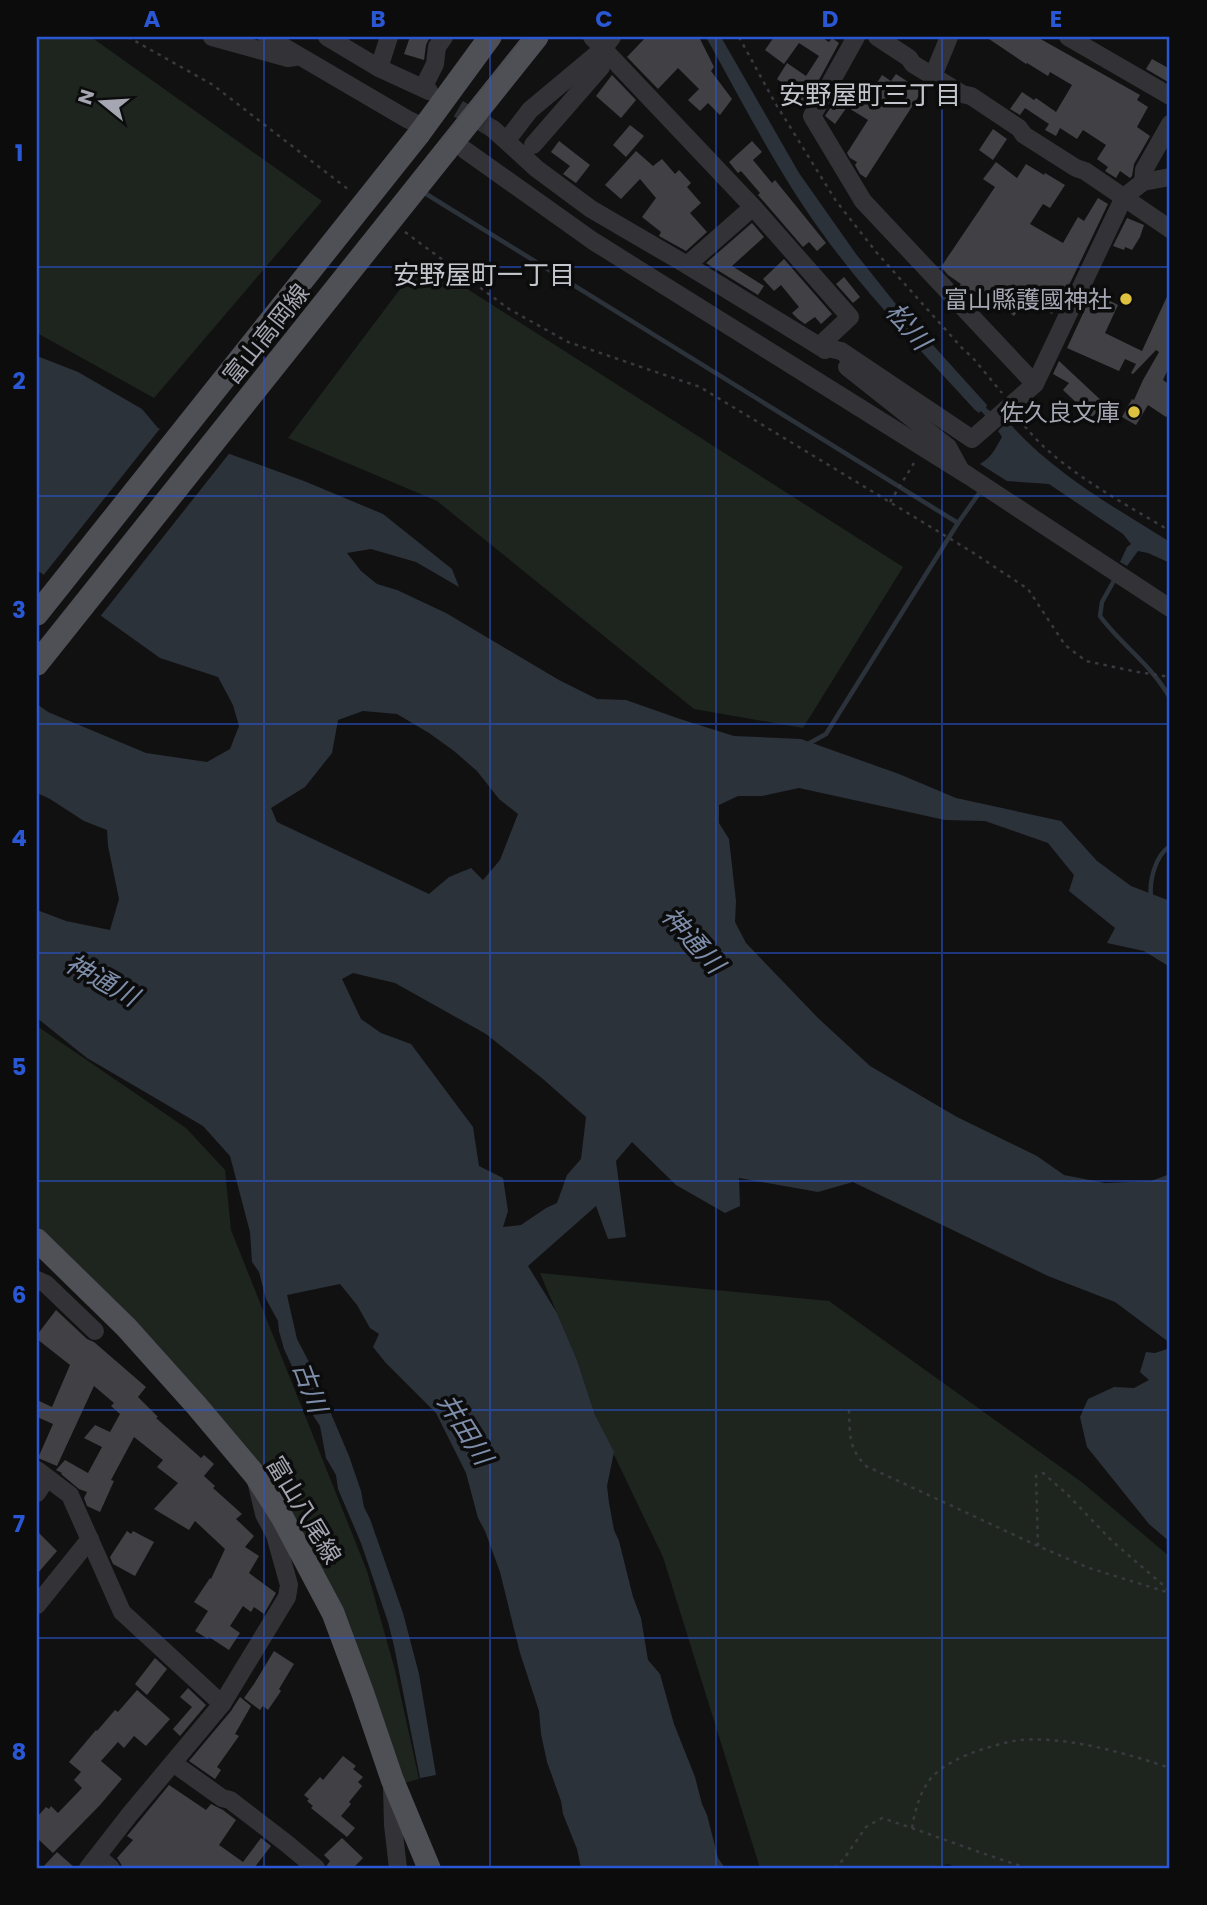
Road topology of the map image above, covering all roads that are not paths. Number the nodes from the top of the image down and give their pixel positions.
1 (212, 37) edge
2 (267, 37) edge
3 (327, 37) edge
4 (389, 37) edge
5 (444, 37) edge
6 (490, 37) edge
7 (537, 37) edge
8 (856, 37) edge
9 (877, 37) edge
10 (949, 37) edge
11 (1068, 37) edge
12 (602, 41) edge
13 (302, 57) junction
14 (380, 68) junction
15 (933, 76) junction
16 (1170, 96) edge
17 (1170, 124) edge
18 (422, 131) junction
19 (533, 145) dead end
20 (456, 150) junction
21 (1170, 177) edge
22 (1143, 182) junction
23 (1124, 197) junction
24 (753, 207) junction
25 (1170, 229) edge
26 (687, 265) junction
27 (819, 346) junction
28 (1035, 384) junction
29 (962, 472) junction
30 (1170, 608) edge
31 (37, 614) edge
32 (37, 664) edge
33 (37, 1240) edge
34 (37, 1281) edge
35 (95, 1331) dead end
36 (42, 1474) edge
37 (255, 1475) junction
38 (37, 1493) edge
39 (90, 1539) junction
40 (37, 1605) edge
41 (222, 1704) junction
42 (173, 1763) junction
43 (392, 1779) junction
44 (99, 1864) edge
45 (316, 1868) edge
46 (398, 1868) edge
47 (429, 1868) edge

1 - 13 street
2 - 13 street
3 - 14 street
4 - 14 street
5 - 14 street
6 - 18 main road, 富山高岡線
7 - 20 main road, 富山高岡線
8 - 28 street
9 - 15 street
10 - 15 street
11 - 16 street
12 - 19 street
12 - 24 street
12 - 26 street
13 - 18 street
15 - 23 street
17 - 22 street
18 - 31 main road, 富山高岡線, bridge
20 - 29 street
20 - 32 main road, 富山高岡線, bridge
21 - 22 street
22 - 23 street
23 - 25 street
23 - 28 street
24 - 26 street
24 - 27 street
26 - 27 street
27 - 28 street
27 - 29 street
29 - 30 street
33 - 37 main road, 富山八尾線
34 - 35 street
36 - 38 street
36 - 39 street
37 - 41 street
37 - 43 main road, 富山八尾線
39 - 40 street
39 - 41 street
41 - 42 street
42 - 44 street
42 - 45 street
43 - 46 street
43 - 47 main road, 富山八尾線

